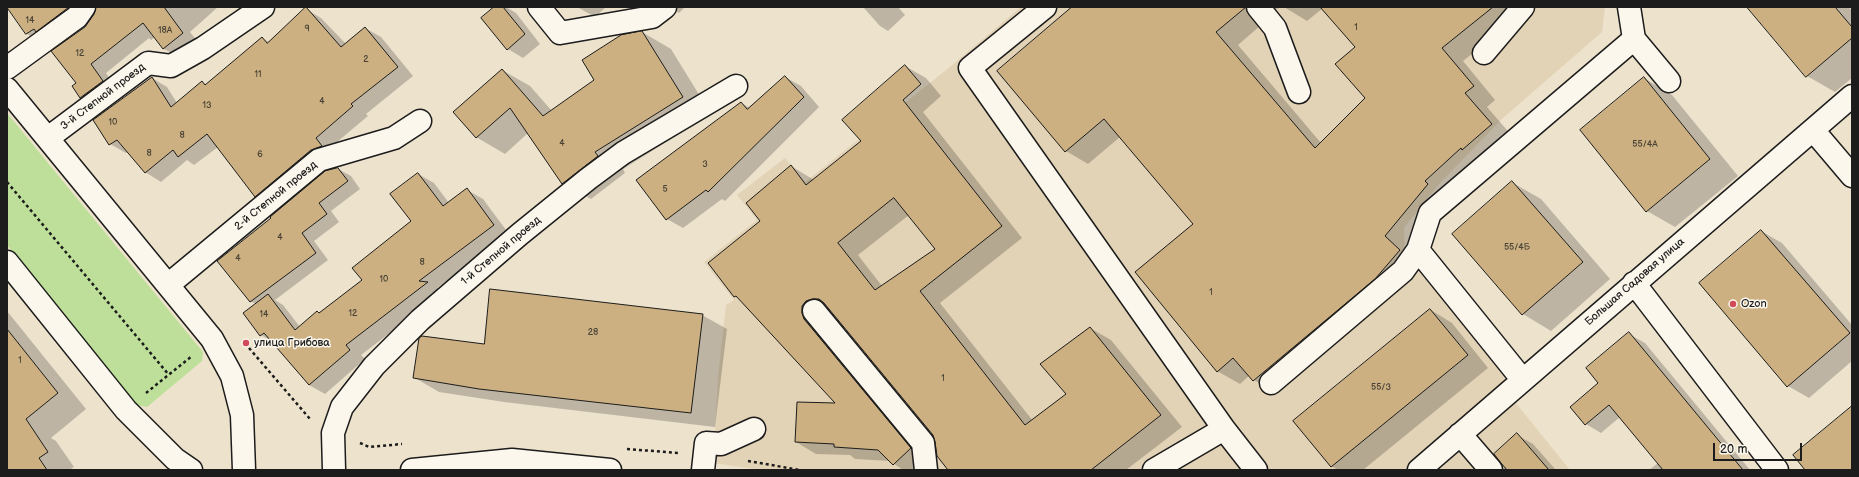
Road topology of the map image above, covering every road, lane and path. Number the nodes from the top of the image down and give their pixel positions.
1 (84, 7) edge
2 (263, 7) edge
3 (539, 7) edge
4 (666, 7) edge
5 (1045, 7) edge
6 (1258, 7) edge
7 (1523, 7) edge
8 (1629, 7) edge
9 (1634, 39) junction
10 (1484, 53) dead end
11 (7, 68) edge
12 (1669, 81) dead end
13 (736, 86) dead end
14 (7, 89) edge
15 (1299, 92) dead end
16 (1852, 96) edge
17 (420, 121) dead end
18 (1813, 130) junction
19 (48, 138) junction
20 (1852, 176) edge
21 (7, 182) edge
22 (1418, 250) junction
23 (7, 262) edge
24 (1634, 283) junction
25 (168, 285) junction
26 (814, 311) dead end
27 (212, 340) junction
28 (169, 375) junction
29 (1522, 379) junction
30 (1271, 383) dead end
31 (126, 410) junction
32 (754, 429) dead end
33 (1224, 429) junction
34 (1460, 434) junction
35 (558, 467) edge
36 (191, 470) edge
37 (244, 470) edge
38 (334, 470) edge
39 (412, 470) edge
40 (610, 470) edge
41 (703, 470) edge
42 (926, 470) edge
43 (1154, 470) edge
44 (1256, 470) edge
45 (1419, 470) edge
46 (1491, 470) edge
47 (1777, 470) edge

1 - 11 street
2 - 19 street, 3-й Степной проезд
3 - 4 street
5 - 33 street
6 - 15 street
7 - 10 street
8 - 9 street
9 - 12 street
9 - 22 street
13 - 38 street, 1-й Степной проезд
14 - 19 street
16 - 18 street, Большая Садовая улица
17 - 25 street, 2-й Степной проезд
18 - 20 street
18 - 24 street, Большая Садовая улица
19 - 25 street
21 - 28 path
22 - 29 street
22 - 30 street
23 - 31 street
24 - 29 street, Большая Садовая улица
24 - 47 street
25 - 27 street
26 - 42 street
27 - 28 path
27 - 37 street
28 - 31 path
29 - 34 street, Большая Садовая улица
31 - 36 street
32 - 41 street
33 - 43 street
33 - 44 street
34 - 45 street, Большая Садовая улица
34 - 46 street
35 - 39 street
35 - 40 street

